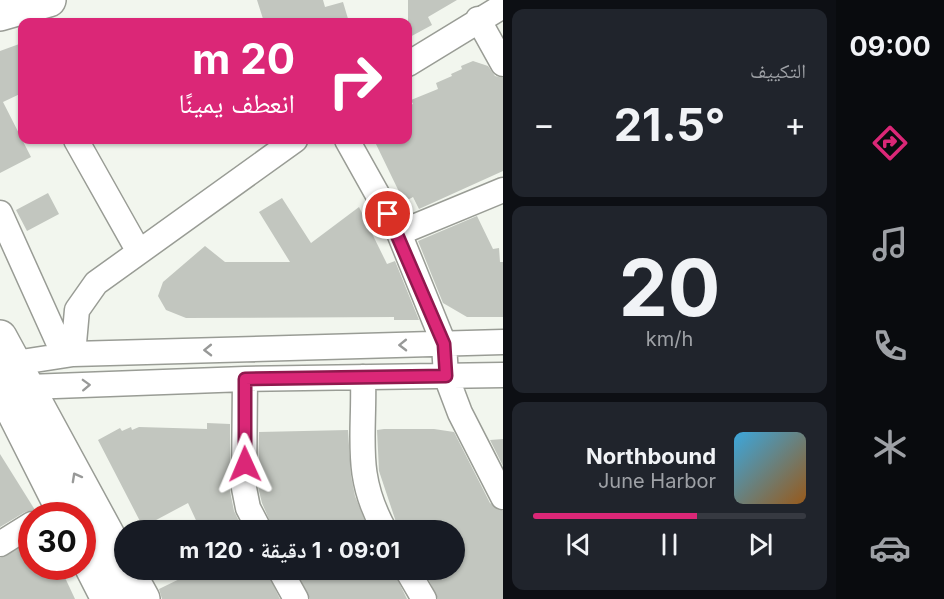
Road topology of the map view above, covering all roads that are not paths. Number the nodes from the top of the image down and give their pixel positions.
1 (49, 0) edge
2 (503, 6) edge
3 (12, 16) edge
4 (478, 20) junction
5 (412, 61) edge
6 (503, 64) edge
7 (78, 144) edge
8 (289, 144) edge
9 (349, 144) edge
10 (503, 190) edge
11 (0, 213) edge
12 (399, 233) junction
13 (139, 252) junction
14 (503, 342) edge
15 (444, 344) junction
16 (69, 354) junction
17 (6, 375) edge
18 (503, 375) edge
19 (446, 376) junction
20 (363, 377) junction
21 (245, 379) junction
22 (503, 497) edge
23 (53, 502) edge
24 (254, 520) edge
25 (379, 520) edge
26 (18, 533) edge
27 (0, 544) edge
28 (114, 549) edge
29 (96, 575) edge
30 (133, 580) edge
31 (286, 580) edge
32 (413, 580) edge
33 (108, 599) edge
34 (143, 599) edge
35 (296, 599) edge
36 (424, 599) edge

1 - 3 street
2 - 4 street
4 - 5 street
4 - 6 street
7 - 13 street
8 - 13 street
9 - 12 street
10 - 12 street
11 - 16 street
12 - 15 street
13 - 16 street
14 - 15 street
15 -> 16 street
15 - 19 street
16 - 17 street
17 -> 21 street
17 - 23 street
28 -> 17 street
18 - 19 street
19 - 20 street
19 - 22 street
20 - 21 street
20 - 25 street
21 - 24 street
26 - 27 street
29 - 33 street
30 - 34 street
31 - 35 street
32 - 36 street

